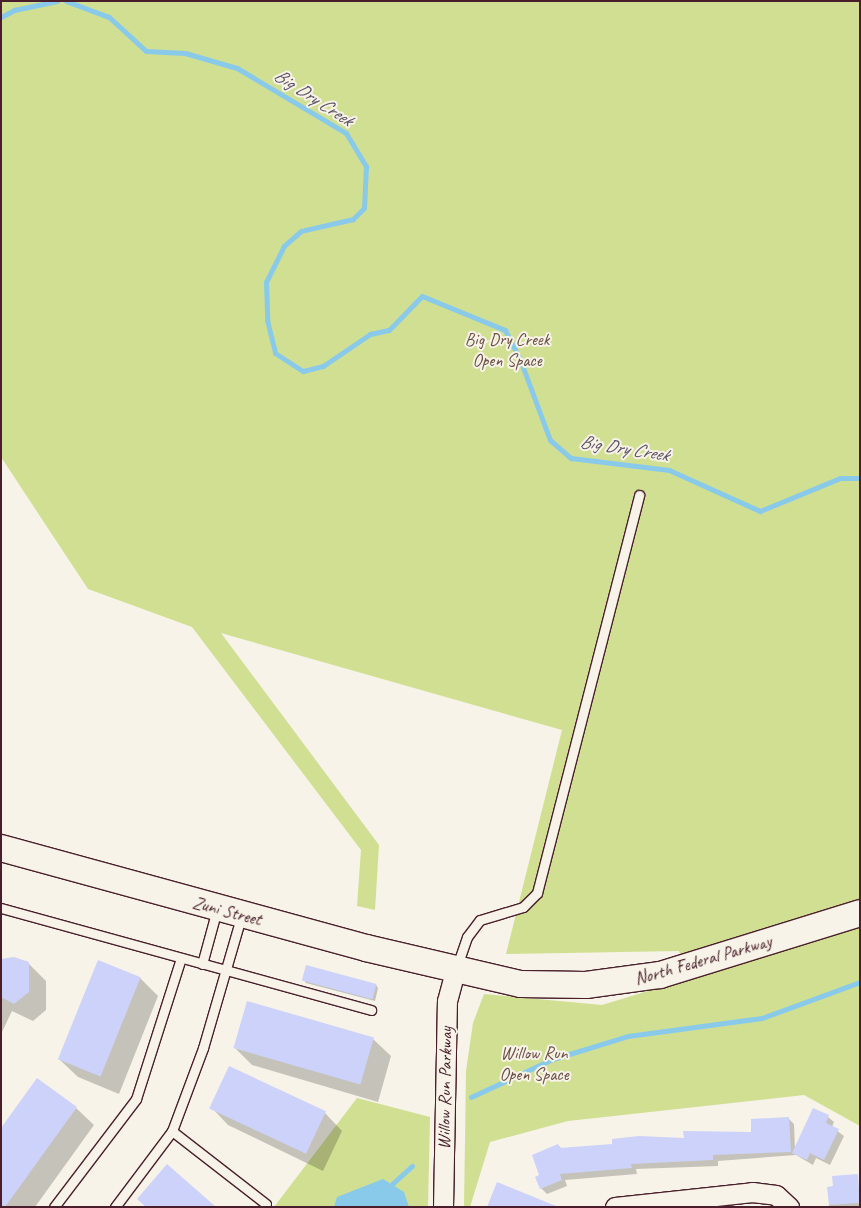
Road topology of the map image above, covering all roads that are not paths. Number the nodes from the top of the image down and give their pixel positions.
1 (639, 495) dead end
2 (1, 848) edge
3 (1, 908) edge
4 (217, 909) junction
5 (860, 914) edge
6 (242, 916) junction
7 (181, 958) junction
8 (202, 964) junction
9 (226, 971) junction
10 (455, 971) junction
11 (371, 1010) dead end
12 (172, 1131) junction
13 (266, 1204) dead end
14 (54, 1207) edge
15 (115, 1207) edge
16 (443, 1207) edge
17 (615, 1207) edge
18 (789, 1207) edge

1 - 10 lane
2 - 4 main road, Zuni Street
3 - 7 lane
4 - 6 main road, Zuni Street
4 - 8 lane
5 - 10 main road, North Federal Parkway
6 - 9 lane
6 - 10 main road, Zuni Street
7 - 8 lane
7 - 14 lane
8 - 9 lane
9 - 11 lane
9 - 12 lane
10 - 16 street, Willow Run Parkway
12 - 13 lane
12 - 15 lane
17 - 18 street

